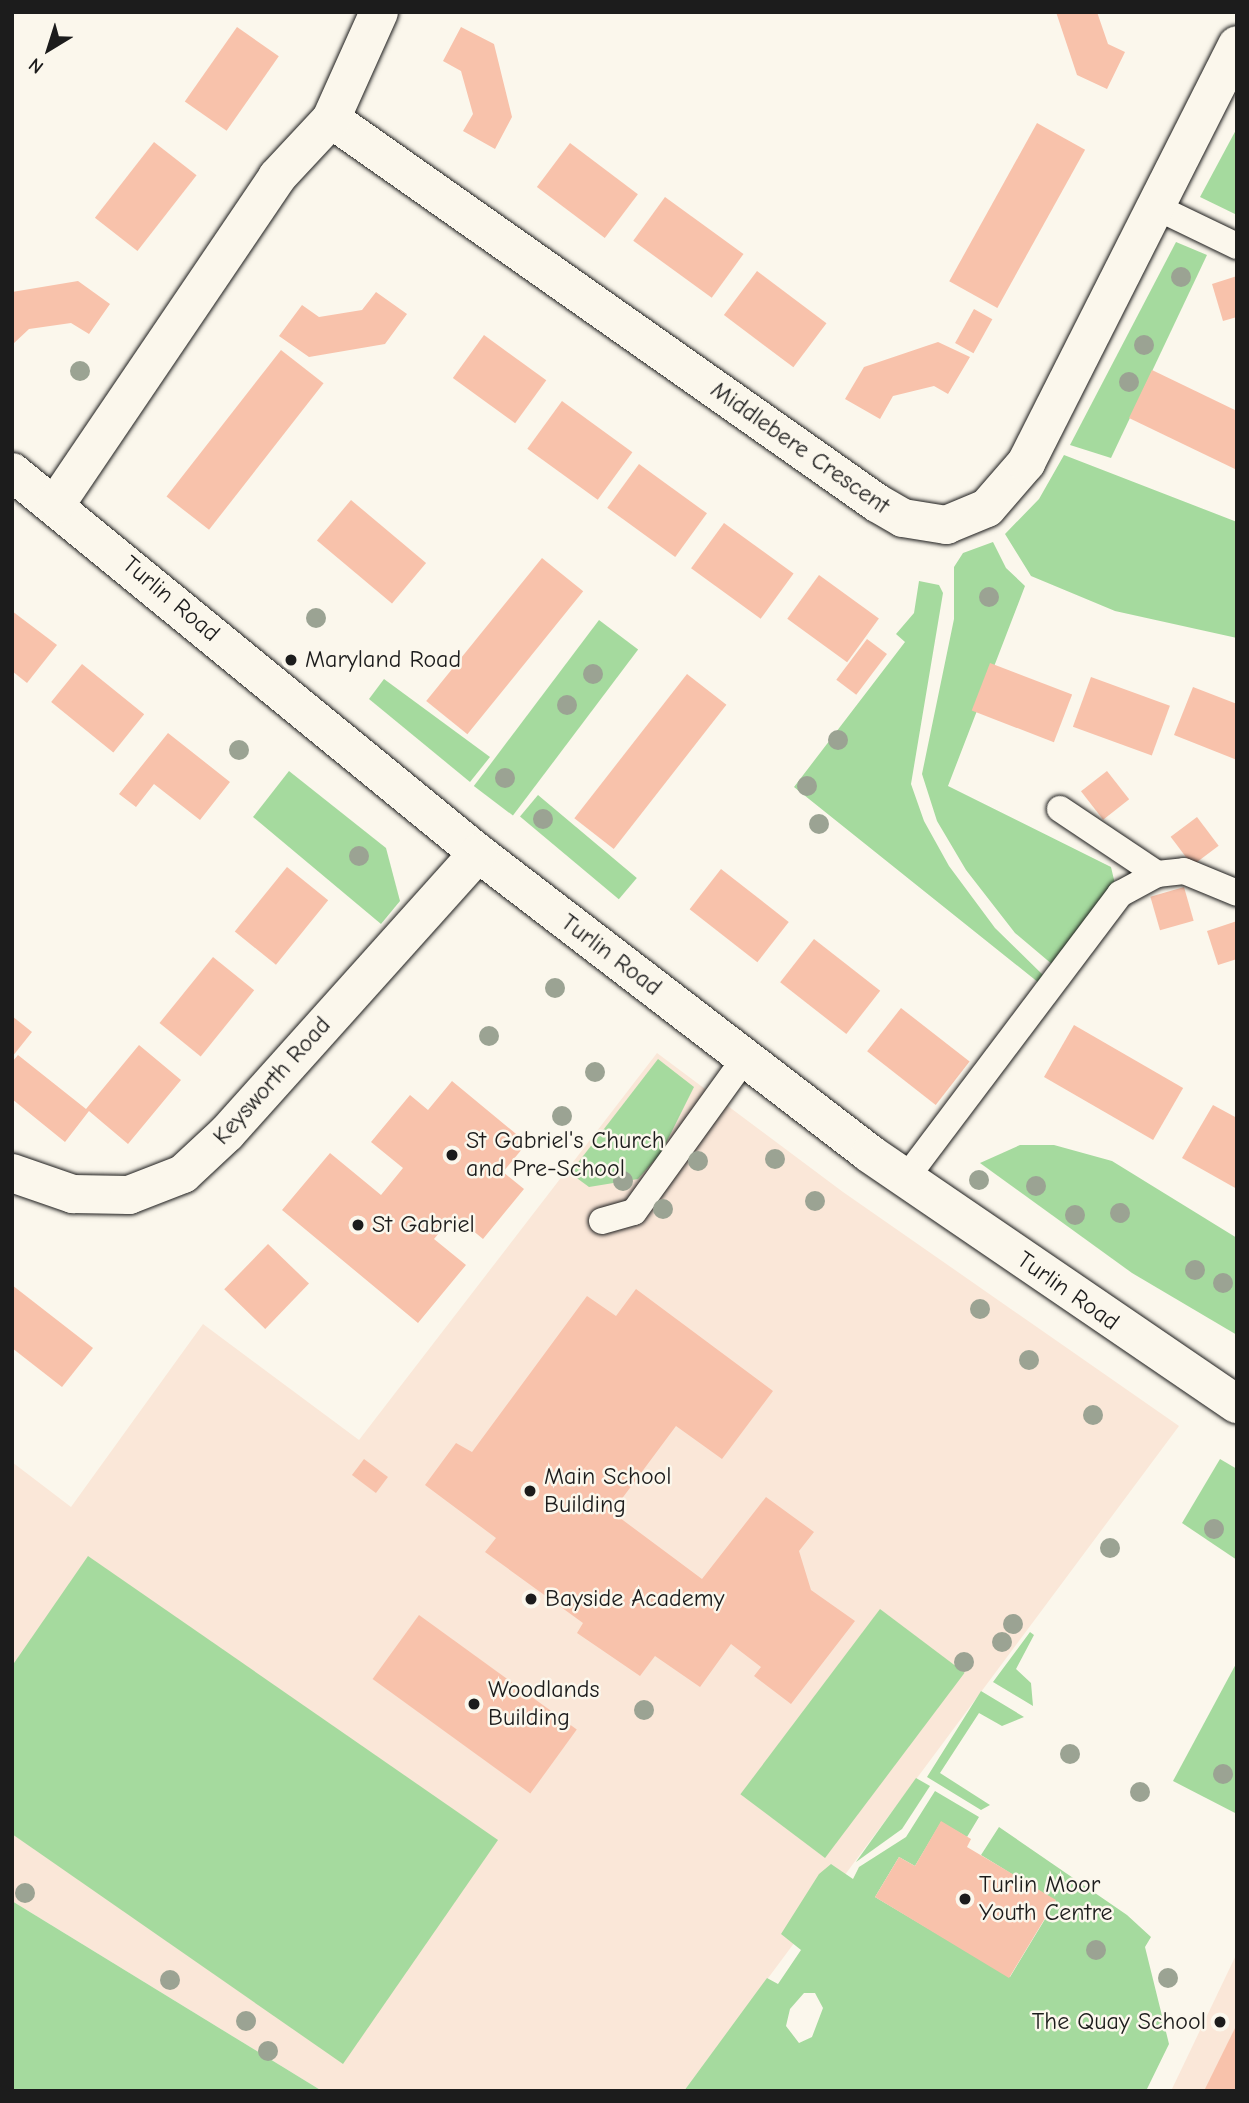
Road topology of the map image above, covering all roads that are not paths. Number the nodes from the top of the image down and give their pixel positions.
1 (379, 12) edge
2 (1237, 45) edge
3 (331, 119) junction
4 (1156, 207) junction
5 (1237, 246) edge
6 (12, 471) edge
7 (56, 504) junction
8 (1060, 809) dead end
9 (478, 853) junction
10 (1157, 874) junction
11 (1237, 893) edge
12 (745, 1058) junction
13 (12, 1173) edge
14 (906, 1178) junction
15 (602, 1221) dead end
16 (1236, 1402) edge

1 - 3 street
2 - 4 street, Middlebere Crescent
3 - 4 street, Middlebere Crescent
3 - 7 street
4 - 5 lane
6 - 7 street, Turlin Road
7 - 9 street, Turlin Road
8 - 10 lane
9 - 12 street, Turlin Road
9 - 13 street, Keysworth Road
10 - 11 lane
10 - 14 lane
12 - 14 street, Turlin Road
12 - 15 lane
14 - 16 street, Turlin Road

